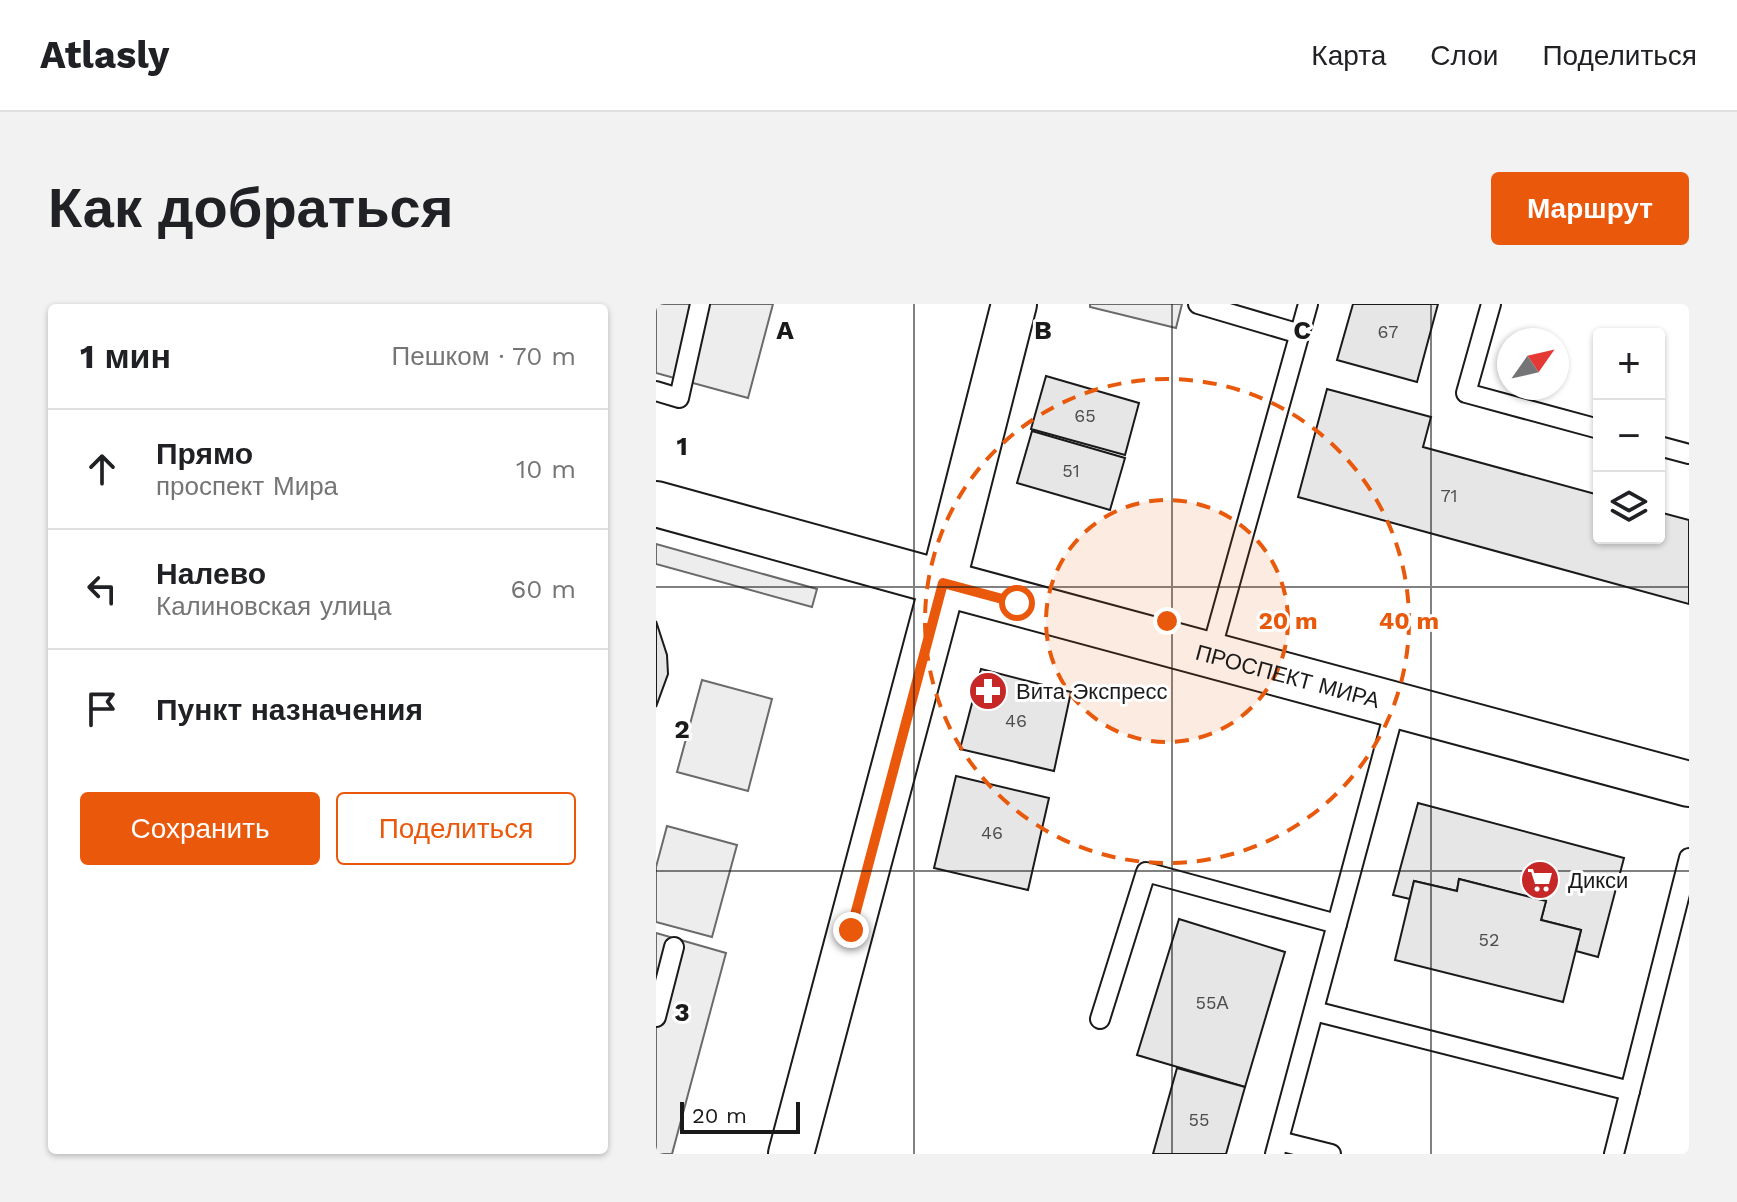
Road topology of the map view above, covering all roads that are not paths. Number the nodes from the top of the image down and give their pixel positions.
1 (700, 304) edge
2 (1014, 304) edge
3 (1198, 304) edge
4 (1308, 304) edge
5 (1491, 304) edge
6 (1300, 334) junction
7 (656, 391) edge
8 (1593, 427) edge
9 (1665, 448) edge
10 (1689, 454) edge
11 (656, 504) edge
12 (943, 583) junction
13 (1210, 655) junction
14 (1396, 705) junction
15 (1689, 784) edge
16 (1689, 858) edge
17 (1337, 924) junction
18 (674, 947) dead end
19 (1314, 1011) junction
20 (656, 1017) edge
21 (1100, 1019) dead end
22 (1630, 1091) junction
23 (1277, 1147) edge
24 (791, 1154) edge
25 (1331, 1154) edge
26 (1614, 1154) edge

1 - 7 lane
2 - 12 main road
3 - 6 lane
4 - 6 lane
5 - 8 lane
6 - 13 lane
9 - 10 lane
11 - 12 main road, ПРОСПЕКТ МИРА
12 - 13 main road, ПРОСПЕКТ МИРА
12 - 24 main road
13 - 14 main road, ПРОСПЕКТ МИРА
14 - 15 main road, ПРОСПЕКТ МИРА
14 - 17 lane
16 - 22 lane
17 - 19 lane
17 - 21 lane
18 - 20 lane
19 - 22 lane
19 - 23 lane
22 - 26 lane
23 - 25 lane

